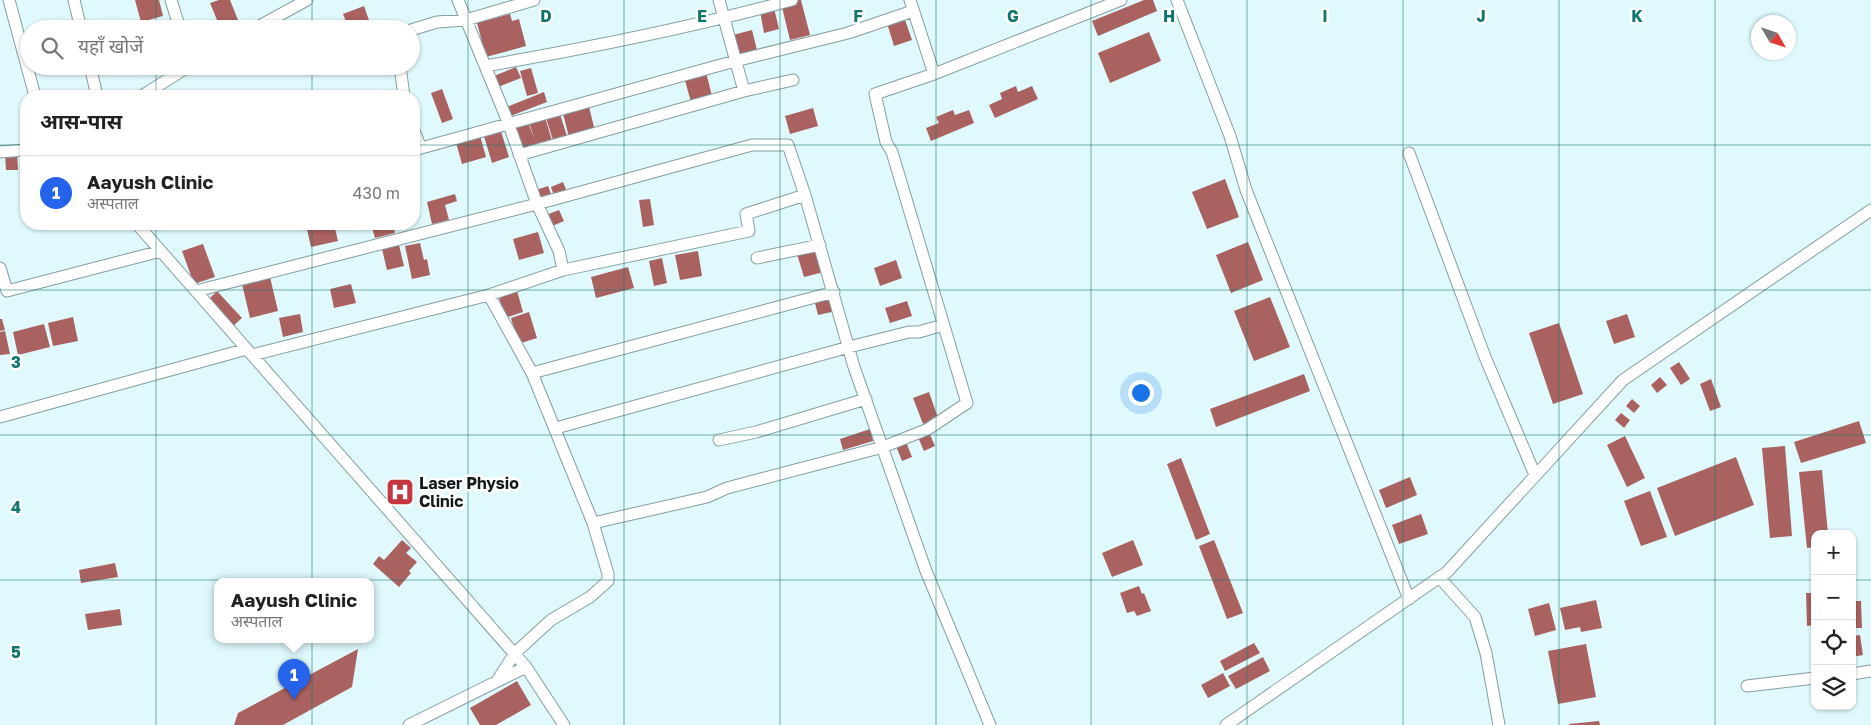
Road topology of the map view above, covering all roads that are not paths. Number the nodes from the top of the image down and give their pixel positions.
1 (8, 0) edge
2 (74, 0) edge
3 (171, 0) edge
4 (307, 0) edge
5 (458, 0) edge
6 (534, 0) edge
7 (719, 0) edge
8 (792, 0) edge
9 (1120, 0) edge
10 (1177, 0) edge
11 (911, 5) edge
12 (724, 19) junction
13 (79, 20) edge
14 (177, 20) edge
15 (270, 20) edge
16 (466, 20) junction
17 (420, 27) edge
18 (20, 43) edge
19 (735, 61) junction
20 (484, 66) junction
21 (934, 74) junction
22 (29, 75) edge
23 (92, 75) edge
24 (175, 75) edge
25 (401, 75) edge
26 (793, 80) dead end
27 (33, 90) edge
28 (96, 90) edge
29 (151, 90) edge
30 (403, 90) edge
31 (744, 91) junction
32 (508, 122) junction
33 (420, 148) edge
34 (20, 150) edge
35 (0, 152) edge
36 (1409, 153) dead end
37 (519, 155) junction
38 (806, 195) junction
39 (537, 204) junction
40 (1871, 210) edge
41 (143, 230) edge
42 (820, 245) junction
43 (161, 251) junction
44 (757, 258) dead end
45 (0, 268) edge
46 (564, 270) junction
47 (196, 291) junction
48 (834, 292) junction
49 (489, 294) junction
50 (943, 324) junction
51 (849, 347) junction
52 (250, 352) junction
53 (532, 373) junction
54 (866, 400) junction
55 (0, 417) edge
56 (556, 428) junction
57 (719, 440) dead end
58 (883, 447) junction
59 (1535, 475) junction
60 (593, 523) junction
61 (1439, 577) junction
62 (1409, 598) junction
63 (515, 653) junction
64 (526, 667) junction
65 (1871, 671) edge
66 (1856, 673) edge
67 (1811, 678) edge
68 (496, 682) junction
69 (1748, 686) dead end
70 (409, 725) edge
71 (564, 725) edge
72 (990, 725) edge
73 (1226, 725) edge
74 (1499, 725) edge

1 - 18 street
2 - 13 street
3 - 14 street
4 - 15 street
5 - 16 street
6 - 16 street
7 - 12 street
8 - 12 street
9 - 21 street
10 - 62 street
11 - 19 street
11 - 21 street
12 - 19 street
12 - 20 street
16 - 17 street
16 - 20 street
19 - 31 street
19 - 32 street
20 - 32 street
21 - 50 street
22 - 27 street
23 - 28 street
24 - 29 street
25 - 30 street
26 - 31 street
31 - 37 street
32 - 33 street
32 - 37 street
34 - 35 street
36 - 59 street
37 - 39 street
38 - 39 street
38 - 42 street
38 - 46 street
39 - 46 street
39 - 47 street
40 - 59 street
41 - 43 street
42 - 44 street
42 - 48 street
43 - 45 street
43 - 47 street
46 - 49 street
47 - 52 street
48 - 51 street
48 - 53 street
49 - 52 street
49 - 53 street
50 - 51 street
50 - 58 street
51 - 54 street
51 - 56 street
52 - 55 street
52 - 63 street
53 - 56 street
54 - 57 street
54 - 58 street
56 - 60 street
58 - 60 street
58 - 72 street
59 - 61 street
60 - 63 street
61 - 62 street
61 - 74 street
62 - 73 street
63 - 64 street
63 - 68 street
64 - 68 street
64 - 71 street
65 - 66 street
67 - 69 street
68 - 70 street

